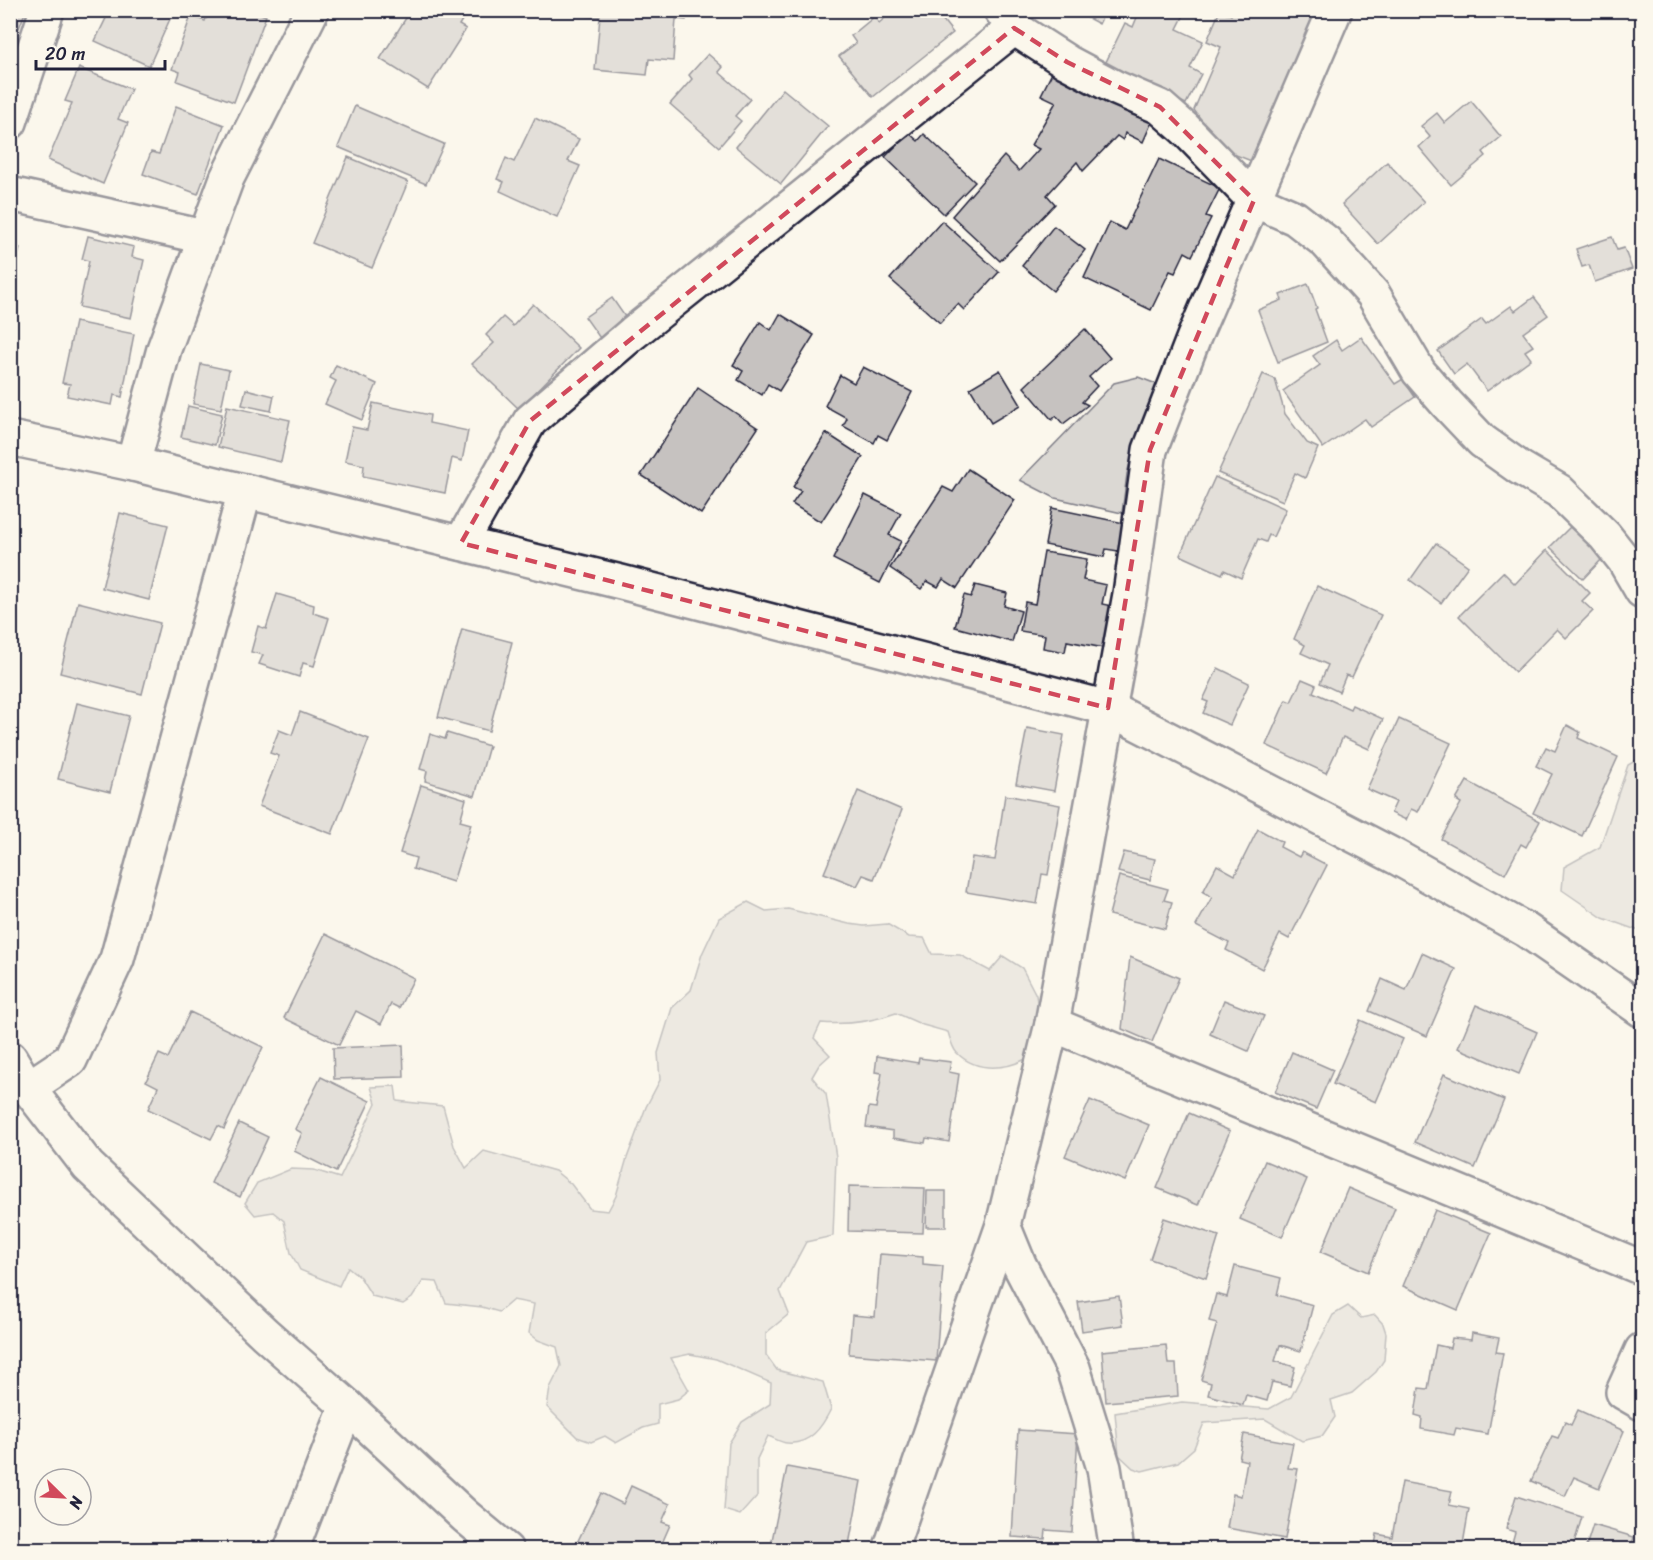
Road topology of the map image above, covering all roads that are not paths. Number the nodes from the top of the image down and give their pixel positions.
1 (47, 10) edge
2 (312, 10) edge
3 (1335, 10) edge
4 (1008, 19) edge
5 (10, 122) edge
6 (10, 194) edge
7 (1254, 200) junction
8 (204, 237) junction
9 (10, 438) edge
10 (133, 464) junction
11 (245, 491) junction
12 (460, 543) junction
13 (1633, 550) edge
14 (1642, 591) edge
15 (1108, 708) junction
16 (1642, 1010) edge
17 (1052, 1024) junction
18 (10, 1058) edge
19 (28, 1088) junction
20 (1003, 1225) junction
21 (1642, 1268) edge
22 (1642, 1350) edge
23 (1642, 1403) edge
24 (347, 1406) junction
25 (291, 1550) edge
26 (506, 1550) edge
27 (890, 1550) edge
28 (1117, 1550) edge

1 - 5 street
2 - 8 street
3 - 7 street
4 - 7 street
4 - 12 street
6 - 8 street
7 - 13 street
7 - 15 street
8 - 10 street
9 - 10 street
10 - 11 street
11 - 12 street
11 - 19 street
12 - 15 street
13 - 14 street
15 - 16 street
15 - 17 street
17 - 20 street
17 - 21 street
18 - 19 street
19 - 24 street
20 - 27 street
20 - 28 street
22 - 23 street
24 - 25 street
24 - 26 street

